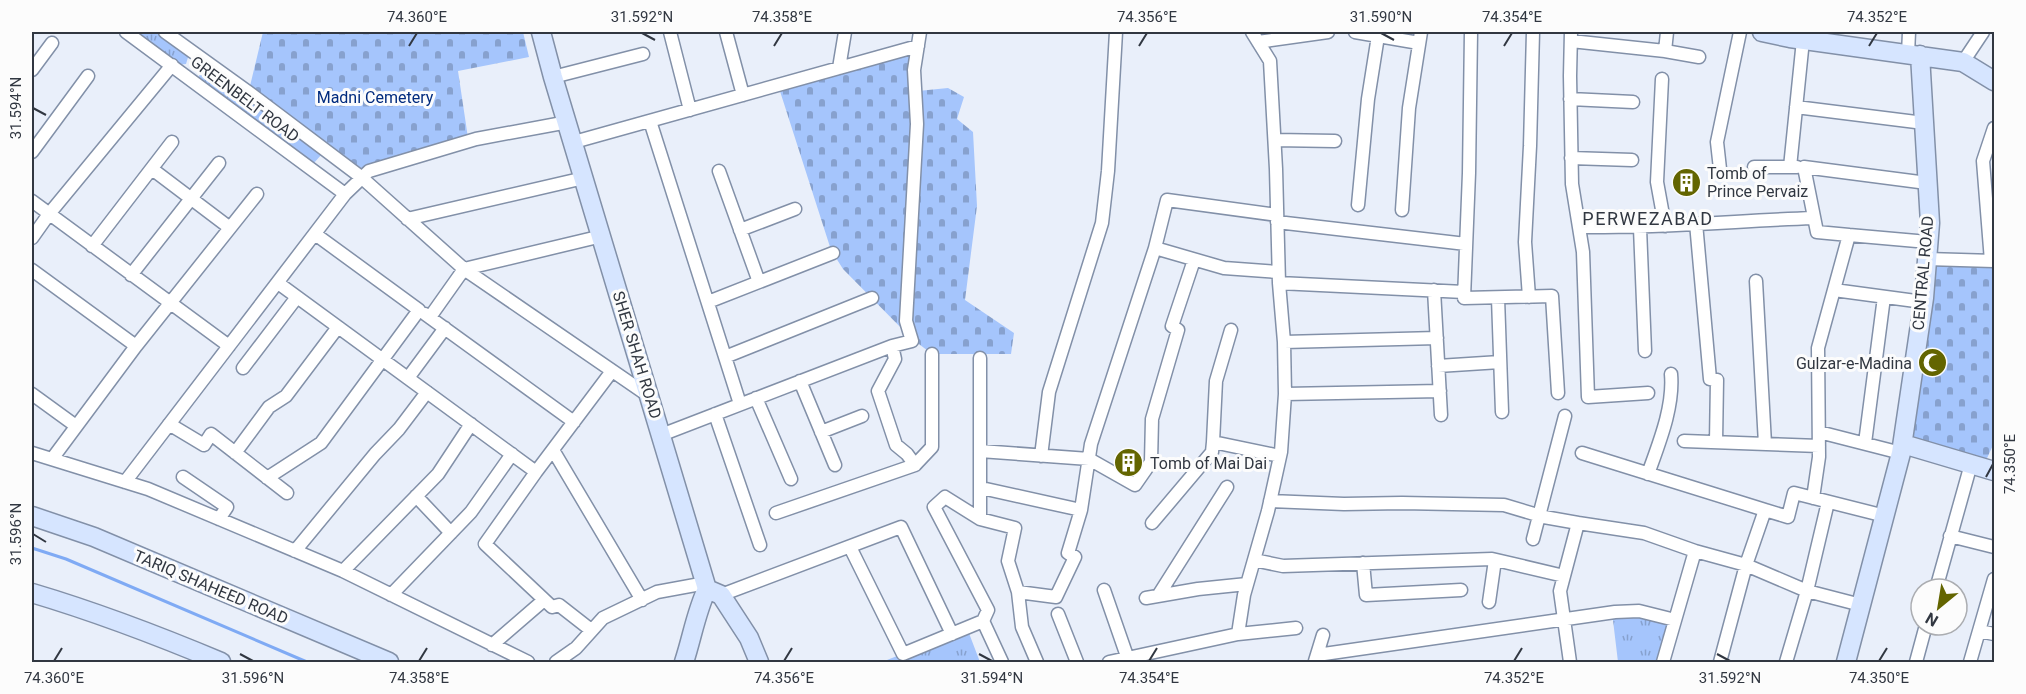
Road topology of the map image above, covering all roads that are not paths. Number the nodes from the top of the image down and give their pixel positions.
1 (126, 32) edge
2 (165, 32) edge
3 (541, 32) edge
4 (669, 32) edge
5 (726, 32) edge
6 (845, 32) edge
7 (920, 32) edge
8 (1116, 32) edge
9 (1328, 32) edge
10 (1355, 32) edge
11 (1471, 32) edge
12 (1533, 32) edge
13 (1667, 32) edge
14 (1740, 32) edge
15 (1762, 32) edge
16 (1909, 32) edge
17 (1983, 32) edge
18 (1378, 36) junction
19 (1571, 36) edge
20 (1255, 37) edge
21 (1420, 37) edge
22 (1803, 40) junction
23 (52, 43) dead end
24 (918, 46) junction
25 (1665, 51) junction
26 (643, 54) dead end
27 (1914, 55) junction
28 (201, 57) junction
29 (1699, 57) dead end
30 (1964, 62) junction
31 (172, 65) junction
32 (839, 68) junction
33 (32, 70) edge
34 (88, 76) dead end
35 (187, 76) junction
36 (553, 77) junction
37 (1662, 79) dead end
38 (1995, 81) edge
39 (743, 95) junction
40 (1570, 99) junction
41 (1633, 102) dead end
42 (1796, 107) junction
43 (690, 110) junction
44 (650, 121) junction
45 (568, 122) junction
46 (1924, 123) junction
47 (1995, 128) edge
48 (1275, 140) junction
49 (1335, 141) dead end
50 (172, 142) dead end
51 (574, 142) junction
52 (32, 152) edge
53 (1571, 158) junction
54 (1632, 160) dead end
55 (219, 163) dead end
56 (1754, 167) dead end
57 (1790, 167) junction
58 (1804, 167) junction
59 (152, 169) junction
60 (1720, 169) dead end
61 (719, 171) dead end
62 (361, 177) junction
63 (584, 178) junction
64 (1927, 183) junction
65 (257, 194) dead end
66 (345, 194) junction
67 (191, 199) junction
68 (1990, 200) edge
69 (32, 201) edge
70 (1358, 205) dead end
71 (795, 209) dead end
72 (1402, 210) dead end
73 (49, 214) junction
74 (1277, 218) junction
75 (1813, 218) junction
76 (407, 219) junction
77 (1696, 223) junction
78 (1665, 226) junction
79 (1579, 227) junction
80 (230, 228) junction
81 (1640, 228) junction
82 (740, 230) junction
83 (315, 234) junction
84 (1849, 235) junction
85 (602, 236) junction
86 (32, 238) edge
87 (1466, 244) junction
88 (92, 246) junction
89 (1155, 248) junction
90 (1927, 250) junction
91 (832, 253) dead end
92 (1194, 260) junction
93 (1993, 261) edge
94 (464, 269) junction
95 (32, 270) edge
96 (132, 275) junction
97 (1279, 278) junction
98 (1756, 281) dead end
99 (759, 282) junction
100 (278, 283) junction
101 (1434, 290) junction
102 (1834, 290) junction
103 (1464, 292) junction
104 (297, 297) junction
105 (1529, 297) junction
106 (1884, 297) junction
107 (872, 298) dead end
108 (1498, 298) junction
109 (708, 302) junction
110 (1923, 302) junction
111 (170, 303) junction
112 (419, 310) junction
113 (430, 317) junction
114 (338, 327) junction
115 (445, 328) junction
116 (1231, 330) dead end
117 (1437, 338) junction
118 (1284, 342) junction
119 (136, 346) junction
120 (229, 346) junction
121 (892, 346) junction
122 (1645, 351) dead end
123 (932, 354) dead end
124 (725, 357) junction
125 (980, 358) dead end
126 (382, 359) junction
127 (1500, 362) junction
128 (1438, 366) junction
129 (243, 368) dead end
130 (612, 371) junction
131 (1671, 374) dead end
132 (408, 378) junction
133 (800, 381) junction
134 (1440, 391) junction
135 (427, 392) junction
136 (1558, 393) dead end
137 (1648, 393) dead end
138 (32, 394) edge
139 (1285, 394) junction
140 (649, 396) junction
141 (756, 398) junction
142 (740, 404) junction
143 (1502, 412) dead end
144 (715, 414) junction
145 (1441, 415) dead end
146 (862, 416) dead end
147 (1565, 416) dead end
148 (574, 423) junction
149 (169, 424) junction
150 (471, 424) junction
151 (76, 426) junction
152 (821, 432) junction
153 (1819, 432) junction
154 (661, 435) junction
155 (1684, 441) dead end
156 (1213, 442) junction
157 (1716, 442) junction
158 (1864, 443) junction
159 (1765, 444) junction
160 (1819, 446) junction
161 (1902, 448) junction
162 (553, 450) junction
163 (980, 452) junction
164 (32, 453) edge
165 (235, 453) junction
166 (1582, 453) dead end
167 (512, 454) junction
168 (1041, 456) junction
169 (1280, 456) junction
170 (52, 459) junction
171 (1089, 459) junction
172 (1971, 464) junction
173 (835, 465) dead end
174 (915, 465) junction
175 (1995, 471) edge
176 (537, 472) junction
177 (1648, 474) junction
178 (183, 477) dead end
179 (267, 478) junction
180 (791, 479) dead end
181 (125, 482) junction
182 (1227, 487) dead end
183 (986, 489) dead end
184 (286, 493) dead end
185 (416, 496) junction
186 (1813, 498) junction
187 (1270, 501) junction
188 (1828, 502) junction
189 (1081, 510) junction
190 (1765, 510) junction
191 (776, 513) dead end
192 (32, 516) edge
193 (1540, 516) junction
194 (1884, 516) junction
195 (219, 519) junction
196 (981, 519) junction
197 (1152, 523) dead end
198 (1578, 523) junction
199 (451, 533) junction
200 (1950, 536) junction
201 (1533, 539) dead end
202 (760, 545) dead end
203 (850, 547) junction
204 (1995, 547) edge
205 (295, 551) junction
206 (1695, 551) junction
207 (1254, 560) junction
208 (1496, 560) junction
209 (1363, 563) junction
210 (1746, 565) junction
211 (343, 571) junction
212 (1564, 576) junction
213 (1939, 577) edge
214 (1246, 584) junction
215 (1994, 585) edge
216 (711, 589) junction
217 (1104, 590) dead end
218 (1461, 590) dead end
219 (1807, 591) junction
220 (1018, 592) junction
221 (32, 593) edge
222 (391, 595) junction
223 (544, 600) junction
224 (642, 600) junction
225 (1489, 602) dead end
226 (1861, 605) junction
227 (1058, 614) dead end
228 (1564, 618) junction
229 (1675, 620) junction
230 (983, 621) junction
231 (1296, 628) dead end
232 (591, 630) junction
233 (1979, 632) junction
234 (952, 634) junction
235 (1238, 634) junction
236 (1995, 634) edge
237 (1323, 635) dead end
238 (1923, 637) edge
239 (492, 645) junction
240 (1316, 659) edge
241 (1129, 660) edge
242 (221, 663) edge
243 (389, 663) edge
244 (528, 663) edge
245 (556, 663) edge
246 (684, 663) edge
247 (759, 663) edge
248 (1002, 663) edge
249 (1037, 663) edge
250 (1077, 663) edge
251 (1109, 663) edge
252 (1570, 663) edge
253 (1663, 663) edge
254 (1720, 663) edge
255 (1786, 663) edge
256 (1846, 663) edge
257 (1916, 663) edge
258 (1970, 663) edge

1 - 31 street, GREENBELT ROAD
2 - 28 street, GREENBELT ROAD
3 - 36 main road, SHER SHAH ROAD
4 - 43 street
5 - 39 street
6 - 32 street
7 - 24 street
8 - 168 street
9 - 20 street
10 - 18 street
11 - 87 street
12 - 105 street
13 - 25 street
14 - 60 street
15 - 22 main road
16 - 27 street
17 - 30 street
18 - 21 street
18 - 70 street
19 - 25 street
19 - 40 street
20 - 48 street
21 - 72 street
22 - 27 main road
22 - 42 street
23 - 33 street
24 - 32 street
24 - 121 street
25 - 29 street
26 - 36 street
27 - 30 main road
27 - 46 main road, CENTRAL ROAD
28 - 35 street
28 - 62 street, GREENBELT ROAD
30 - 38 main road
31 - 35 street, GREENBELT ROAD
31 - 73 street
32 - 39 street
34 - 52 street
35 - 66 street, GREENBELT ROAD
36 - 45 main road, SHER SHAH ROAD
37 - 78 street
39 - 43 street
40 - 41 street
40 - 53 street
42 - 46 street
42 - 57 street
43 - 44 street
44 - 51 street
44 - 109 street
45 - 51 main road, SHER SHAH ROAD
45 - 62 street
46 - 64 main road, CENTRAL ROAD
47 - 68 street
48 - 49 street
48 - 74 street
50 - 59 street
51 - 63 main road, SHER SHAH ROAD
53 - 54 street
53 - 79 street
55 - 67 street
56 - 57 street
57 - 58 street
58 - 64 street
58 - 75 street
59 - 67 street
59 - 88 street
61 - 82 street
62 - 66 street
62 - 76 street, GREENBELT ROAD
63 - 76 street
63 - 85 main road, SHER SHAH ROAD
64 - 90 main road, CENTRAL ROAD
65 - 80 street
66 - 83 street
67 - 80 street
67 - 96 street
68 - 93 street
69 - 73 street
71 - 82 street
73 - 86 street
73 - 88 street
74 - 87 street
74 - 89 street
74 - 97 street
75 - 77 street
75 - 84 street
76 - 94 street, GREENBELT ROAD
77 - 78 street
77 - 157 street
78 - 81 street
79 - 81 street
79 - 137 street
80 - 111 street
81 - 122 street
82 - 99 street
83 - 100 street
83 - 112 street
84 - 90 street
84 - 102 street
85 - 94 street
85 - 140 main road, SHER SHAH ROAD
87 - 103 street
88 - 96 street
89 - 92 street
89 - 171 street
90 - 93 street
90 - 110 main road, CENTRAL ROAD
91 - 99 street
92 - 97 street
92 - 171 street
94 - 113 street
94 - 130 street, GREENBELT ROAD
95 - 119 street
96 - 111 street
97 - 101 street
97 - 118 street
98 - 159 street
99 - 109 street
100 - 104 street
100 - 120 street
101 - 103 street
101 - 117 street
102 - 106 street
102 - 153 street
103 - 108 street
104 - 114 street
104 - 129 street
105 - 108 street
105 - 136 street
106 - 110 street
106 - 158 street
107 - 124 street
108 - 127 street
109 - 124 street
110 - 161 main road, CENTRAL ROAD
111 - 119 street
111 - 120 street
112 - 113 street
112 - 126 street
113 - 115 street
114 - 126 street
114 - 165 street
115 - 132 street
115 - 148 street
116 - 156 street
117 - 118 street
117 - 128 street
118 - 139 street
119 - 151 street
120 - 149 street
121 - 133 street
121 - 174 street
123 - 174 street
124 - 142 street
125 - 163 street
126 - 132 street
126 - 179 street
127 - 128 street
127 - 143 street
128 - 134 street
130 - 140 street, GREENBELT ROAD
130 - 148 street
131 - 177 street
132 - 135 street
133 - 141 street
133 - 152 street
134 - 139 street
134 - 145 street
135 - 150 street
135 - 205 street
138 - 151 street
139 - 169 street
140 - 154 main road, SHER SHAH ROAD
141 - 142 street
141 - 180 street
142 - 144 street
144 - 154 street
144 - 202 street
146 - 152 street
147 - 193 street
148 - 162 street
149 - 165 street
149 - 181 street
150 - 167 street
150 - 185 street
151 - 170 street
152 - 173 street
153 - 158 street
153 - 160 street
154 - 216 main road, SHER SHAH ROAD
155 - 157 street
156 - 169 street
156 - 197 street
157 - 159 street
158 - 161 street
159 - 160 street
160 - 186 street
161 - 172 main road
161 - 194 main road, CENTRAL ROAD
162 - 176 street
162 - 224 street
163 - 168 street
163 - 196 street
164 - 170 street
165 - 179 street
166 - 177 street
167 - 176 street
167 - 199 street
168 - 171 street
169 - 187 street
170 - 181 street
171 - 189 street
172 - 175 main road
172 - 200 street
174 - 191 street
176 - 223 street
177 - 190 street
178 - 195 street
179 - 184 street
181 - 195 street
182 - 214 street
183 - 189 street
185 - 199 street
185 - 211 street
186 - 188 street
186 - 190 street
187 - 193 street
187 - 207 street
188 - 194 street
188 - 219 street
189 - 220 street
190 - 210 street
192 - 243 main road, TARIQ SHAHEED ROAD
193 - 198 street
193 - 201 street
194 - 226 main road, CENTRAL ROAD
195 - 205 street
196 - 220 street
196 - 230 street
198 - 206 street
198 - 212 street
199 - 222 street
200 - 204 street
200 - 213 street
203 - 216 street
203 - 234 street
203 - 234 street
205 - 211 street
206 - 210 street
206 - 229 street
207 - 209 street
207 - 214 street
208 - 209 street
208 - 212 street
208 - 225 street
209 - 218 street
210 - 219 street
210 - 254 street
211 - 222 street
212 - 228 street
214 - 235 street
215 - 233 street
216 - 224 street
216 - 246 main road
216 - 247 main road, SHER SHAH ROAD
217 - 241 street
219 - 226 street
219 - 255 street
220 - 249 street
221 - 242 main road
222 - 239 street
223 - 232 street
223 - 239 street
224 - 232 street
226 - 256 main road, CENTRAL ROAD
227 - 250 street
228 - 229 street
228 - 240 street
228 - 252 street
229 - 253 street
230 - 234 street
230 - 248 street
231 - 235 street
232 - 245 street
233 - 236 street
233 - 258 street
235 - 241 street
237 - 240 street
238 - 257 street
239 - 244 street
241 - 251 street

